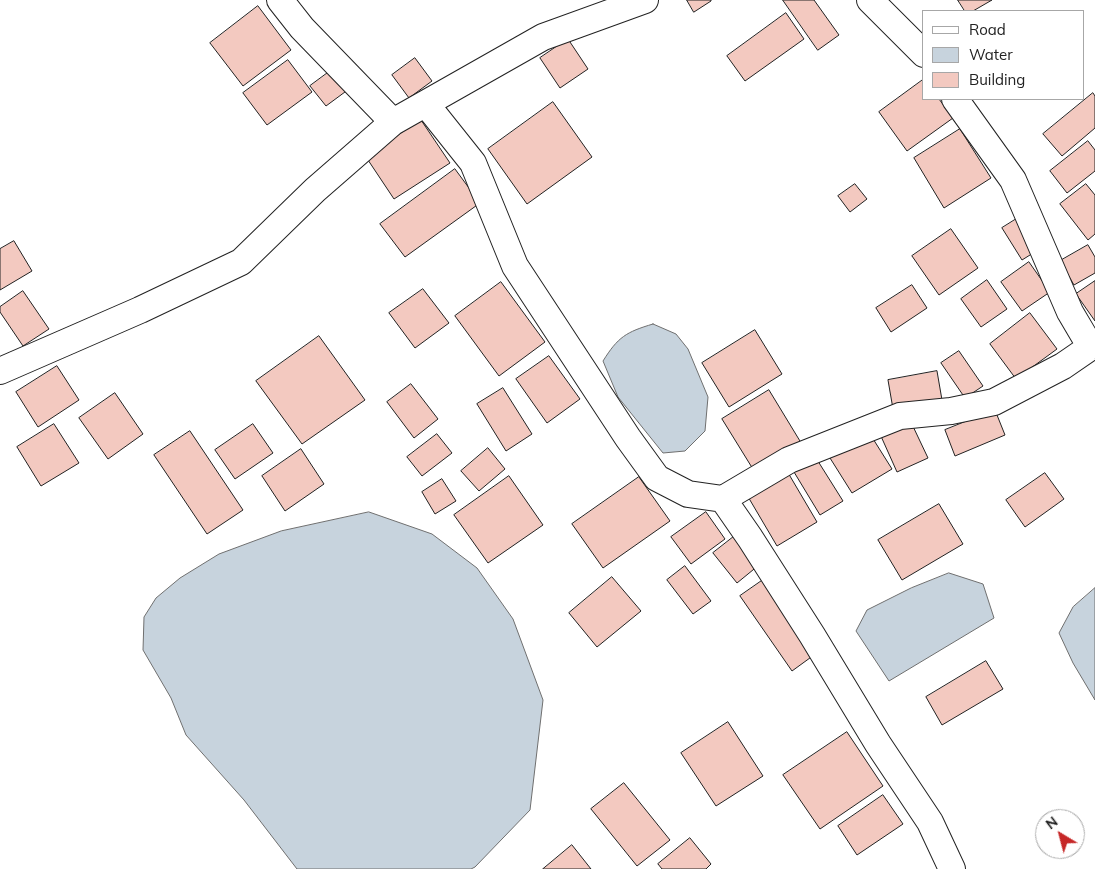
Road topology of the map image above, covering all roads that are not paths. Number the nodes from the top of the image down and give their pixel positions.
1 (280, 0) edge
2 (645, 0) edge
3 (870, 0) edge
4 (922, 52) edge
5 (956, 100) edge
6 (426, 104) junction
7 (393, 122) junction
8 (1093, 345) edge
9 (0, 370) edge
10 (723, 499) junction
11 (952, 869) edge

1 - 7 street
2 - 6 street
3 - 4 street
5 - 8 street
6 - 7 street
6 - 10 street
7 - 9 street
8 - 10 street
10 - 11 street

